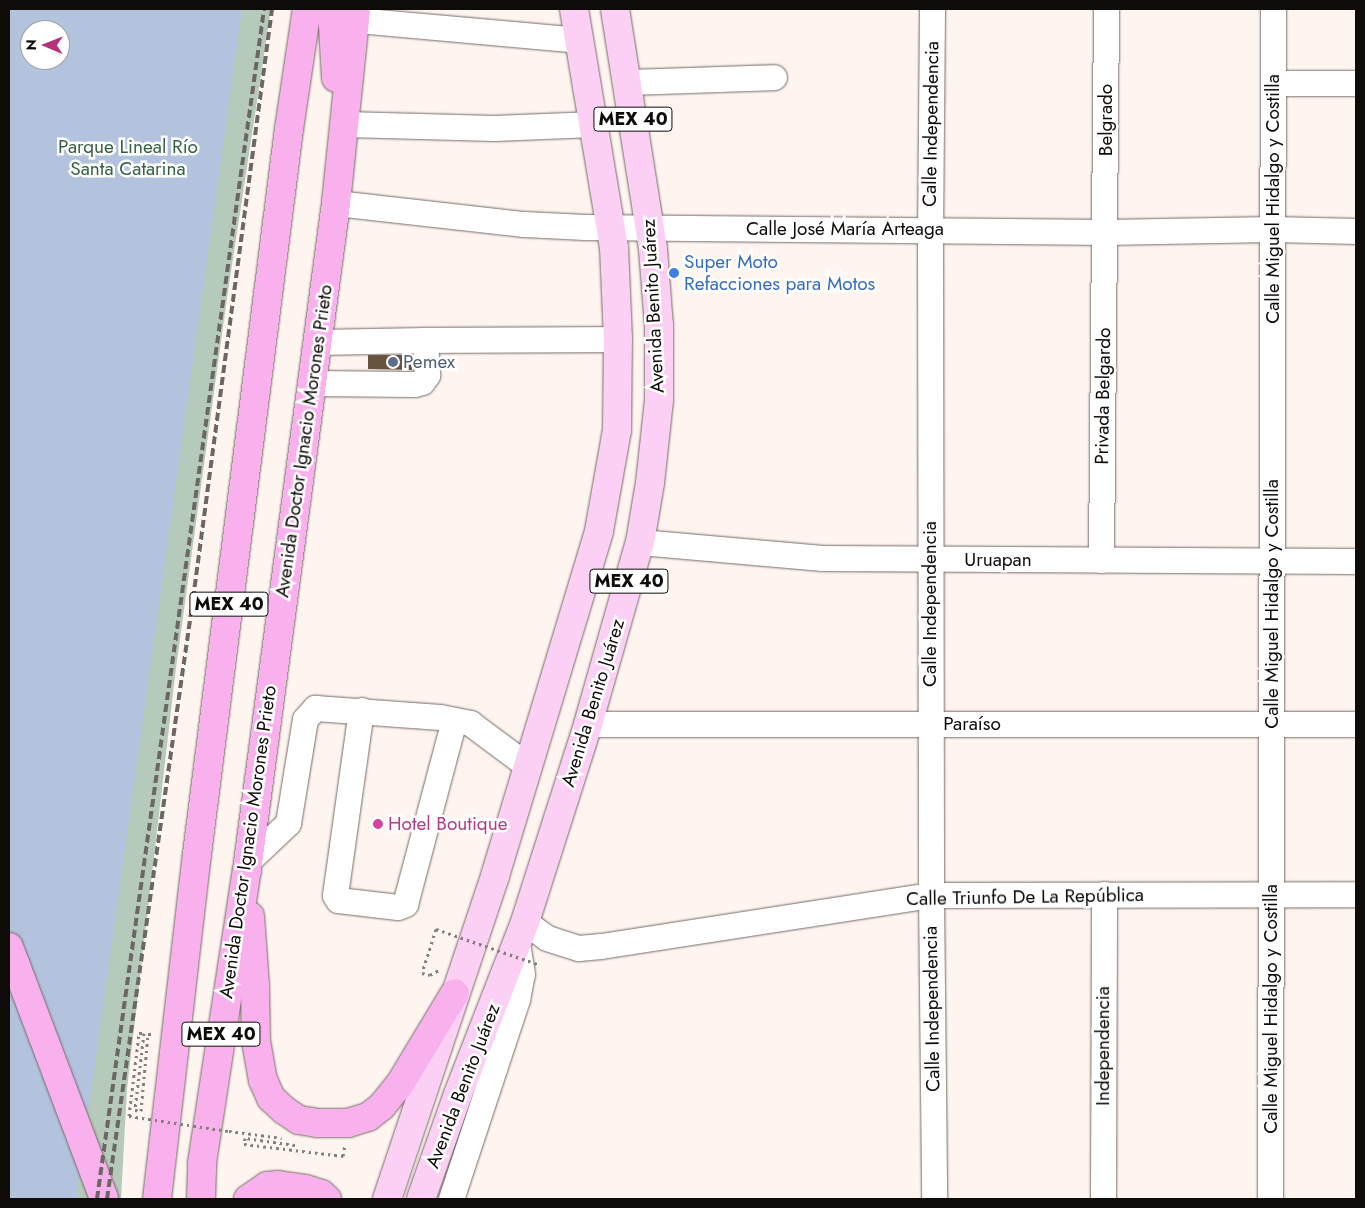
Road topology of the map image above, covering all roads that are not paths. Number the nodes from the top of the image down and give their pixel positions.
1 (307, 9) edge
2 (574, 9) edge
3 (614, 9) edge
4 (932, 9) edge
5 (1106, 9) edge
6 (1273, 9) edge
7 (348, 12) edge
8 (579, 40) junction
9 (774, 77) dead end
10 (627, 82) junction
11 (1273, 83) junction
12 (1356, 83) edge
13 (344, 124) junction
14 (594, 124) junction
15 (336, 203) junction
16 (612, 228) junction
17 (652, 228) junction
18 (930, 229) junction
19 (1273, 229) junction
20 (1356, 231) edge
21 (1105, 232) junction
22 (618, 339) junction
23 (425, 340) junction
24 (317, 342) junction
25 (311, 382) junction
26 (640, 542) junction
27 (930, 560) junction
28 (1101, 560) junction
29 (1272, 560) junction
30 (1356, 561) edge
31 (361, 710) junction
32 (454, 720) junction
33 (588, 724) junction
34 (930, 724) junction
35 (1271, 724) junction
36 (1356, 724) edge
37 (528, 766) junction
38 (247, 865) junction
39 (495, 876) junction
40 (1104, 894) junction
41 (1271, 894) junction
42 (1356, 894) edge
43 (931, 895) junction
44 (521, 933) junction
45 (9, 947) edge
46 (455, 993) junction
47 (104, 1199) edge
48 (157, 1199) edge
49 (201, 1199) edge
50 (248, 1199) edge
51 (327, 1199) edge
52 (387, 1199) edge
53 (421, 1199) edge
54 (451, 1199) edge
55 (934, 1199) edge
56 (1103, 1199) edge
57 (1270, 1199) edge

1 - 48 highway, MEX 40
2 - 8 main road, Avenida Benito Juárez / MEX 40
3 - 10 main road, Avenida Benito Juárez / MEX 40
4 - 18 street, Calle Independencia
5 - 21 street, Belgrado
6 - 11 street, Calle Miguel Hidalgo y Costilla
7 - 8 street
7 - 13 highway, Avenida Doctor Ignacio Morones Prieto
8 - 14 main road, Avenida Benito Juárez / MEX 40
9 - 10 street
10 - 17 main road, Avenida Benito Juárez / MEX 40
11 - 12 street
11 - 19 street, Calle Miguel Hidalgo y Costilla
13 - 14 street
13 - 15 highway, Avenida Doctor Ignacio Morones Prieto / MEX 40
14 - 16 main road, Avenida Benito Juárez / MEX 40
15 - 16 street, Calle José María Arteaga
15 - 24 highway, Avenida Doctor Ignacio Morones Prieto / MEX 40
16 - 17 street, Calle José María Arteaga
16 - 22 main road, Avenida Benito Juárez / MEX 40
17 - 18 street, Calle José María Arteaga
17 - 26 main road, Avenida Benito Juárez / MEX 40
18 - 21 street, Calle José María Arteaga
18 - 27 street, Calle Independencia
19 - 20 street, Calle José María Arteaga
19 - 21 street, Calle José María Arteaga
19 - 29 street, Calle Miguel Hidalgo y Costilla
21 - 28 street, Privada Belgardo
22 - 23 street
22 - 37 main road, Avenida Benito Juárez / MEX 40
23 - 24 street
23 - 25 street
24 - 25 highway, Avenida Doctor Ignacio Morones Prieto / MEX 40
25 - 38 highway, Avenida Doctor Ignacio Morones Prieto / MEX 40
26 - 27 street, Uruapan
26 - 33 main road, Avenida Benito Juárez / MEX 40
27 - 28 street, Uruapan
27 - 34 street, Calle Independencia
28 - 29 street, Uruapan
29 - 30 street, Uruapan
29 - 35 street, Calle Miguel Hidalgo y Costilla
31 - 32 street
31 - 32 street
31 - 38 street
32 - 37 street
33 - 34 street, Paraíso
33 - 44 main road, Avenida Benito Juárez / MEX 40
34 - 35 street, Paraíso
34 - 43 street, Calle Independencia
35 - 36 street, Paraíso
35 - 41 street, Calle Miguel Hidalgo y Costilla
37 - 39 main road, Avenida Benito Juárez / MEX 40
38 - 46 highway
38 - 49 highway, Avenida Doctor Ignacio Morones Prieto / MEX 40
39 - 44 main road
39 - 46 main road, Avenida Benito Juárez / MEX 40
40 - 41 street, Calle Triunfo De La República
40 - 43 street, Calle Triunfo De La República
40 - 56 street, Independencia
41 - 42 street, Calle Triunfo De La República
41 - 57 street, Calle Miguel Hidalgo y Costilla
43 - 44 street, Calle Triunfo De La República
43 - 55 street, Calle Independencia
44 - 53 main road, Avenida Benito Juárez / MEX 40
44 - 54 street
45 - 47 highway
46 - 52 main road, Avenida Benito Juárez / MEX 40
50 - 51 highway

